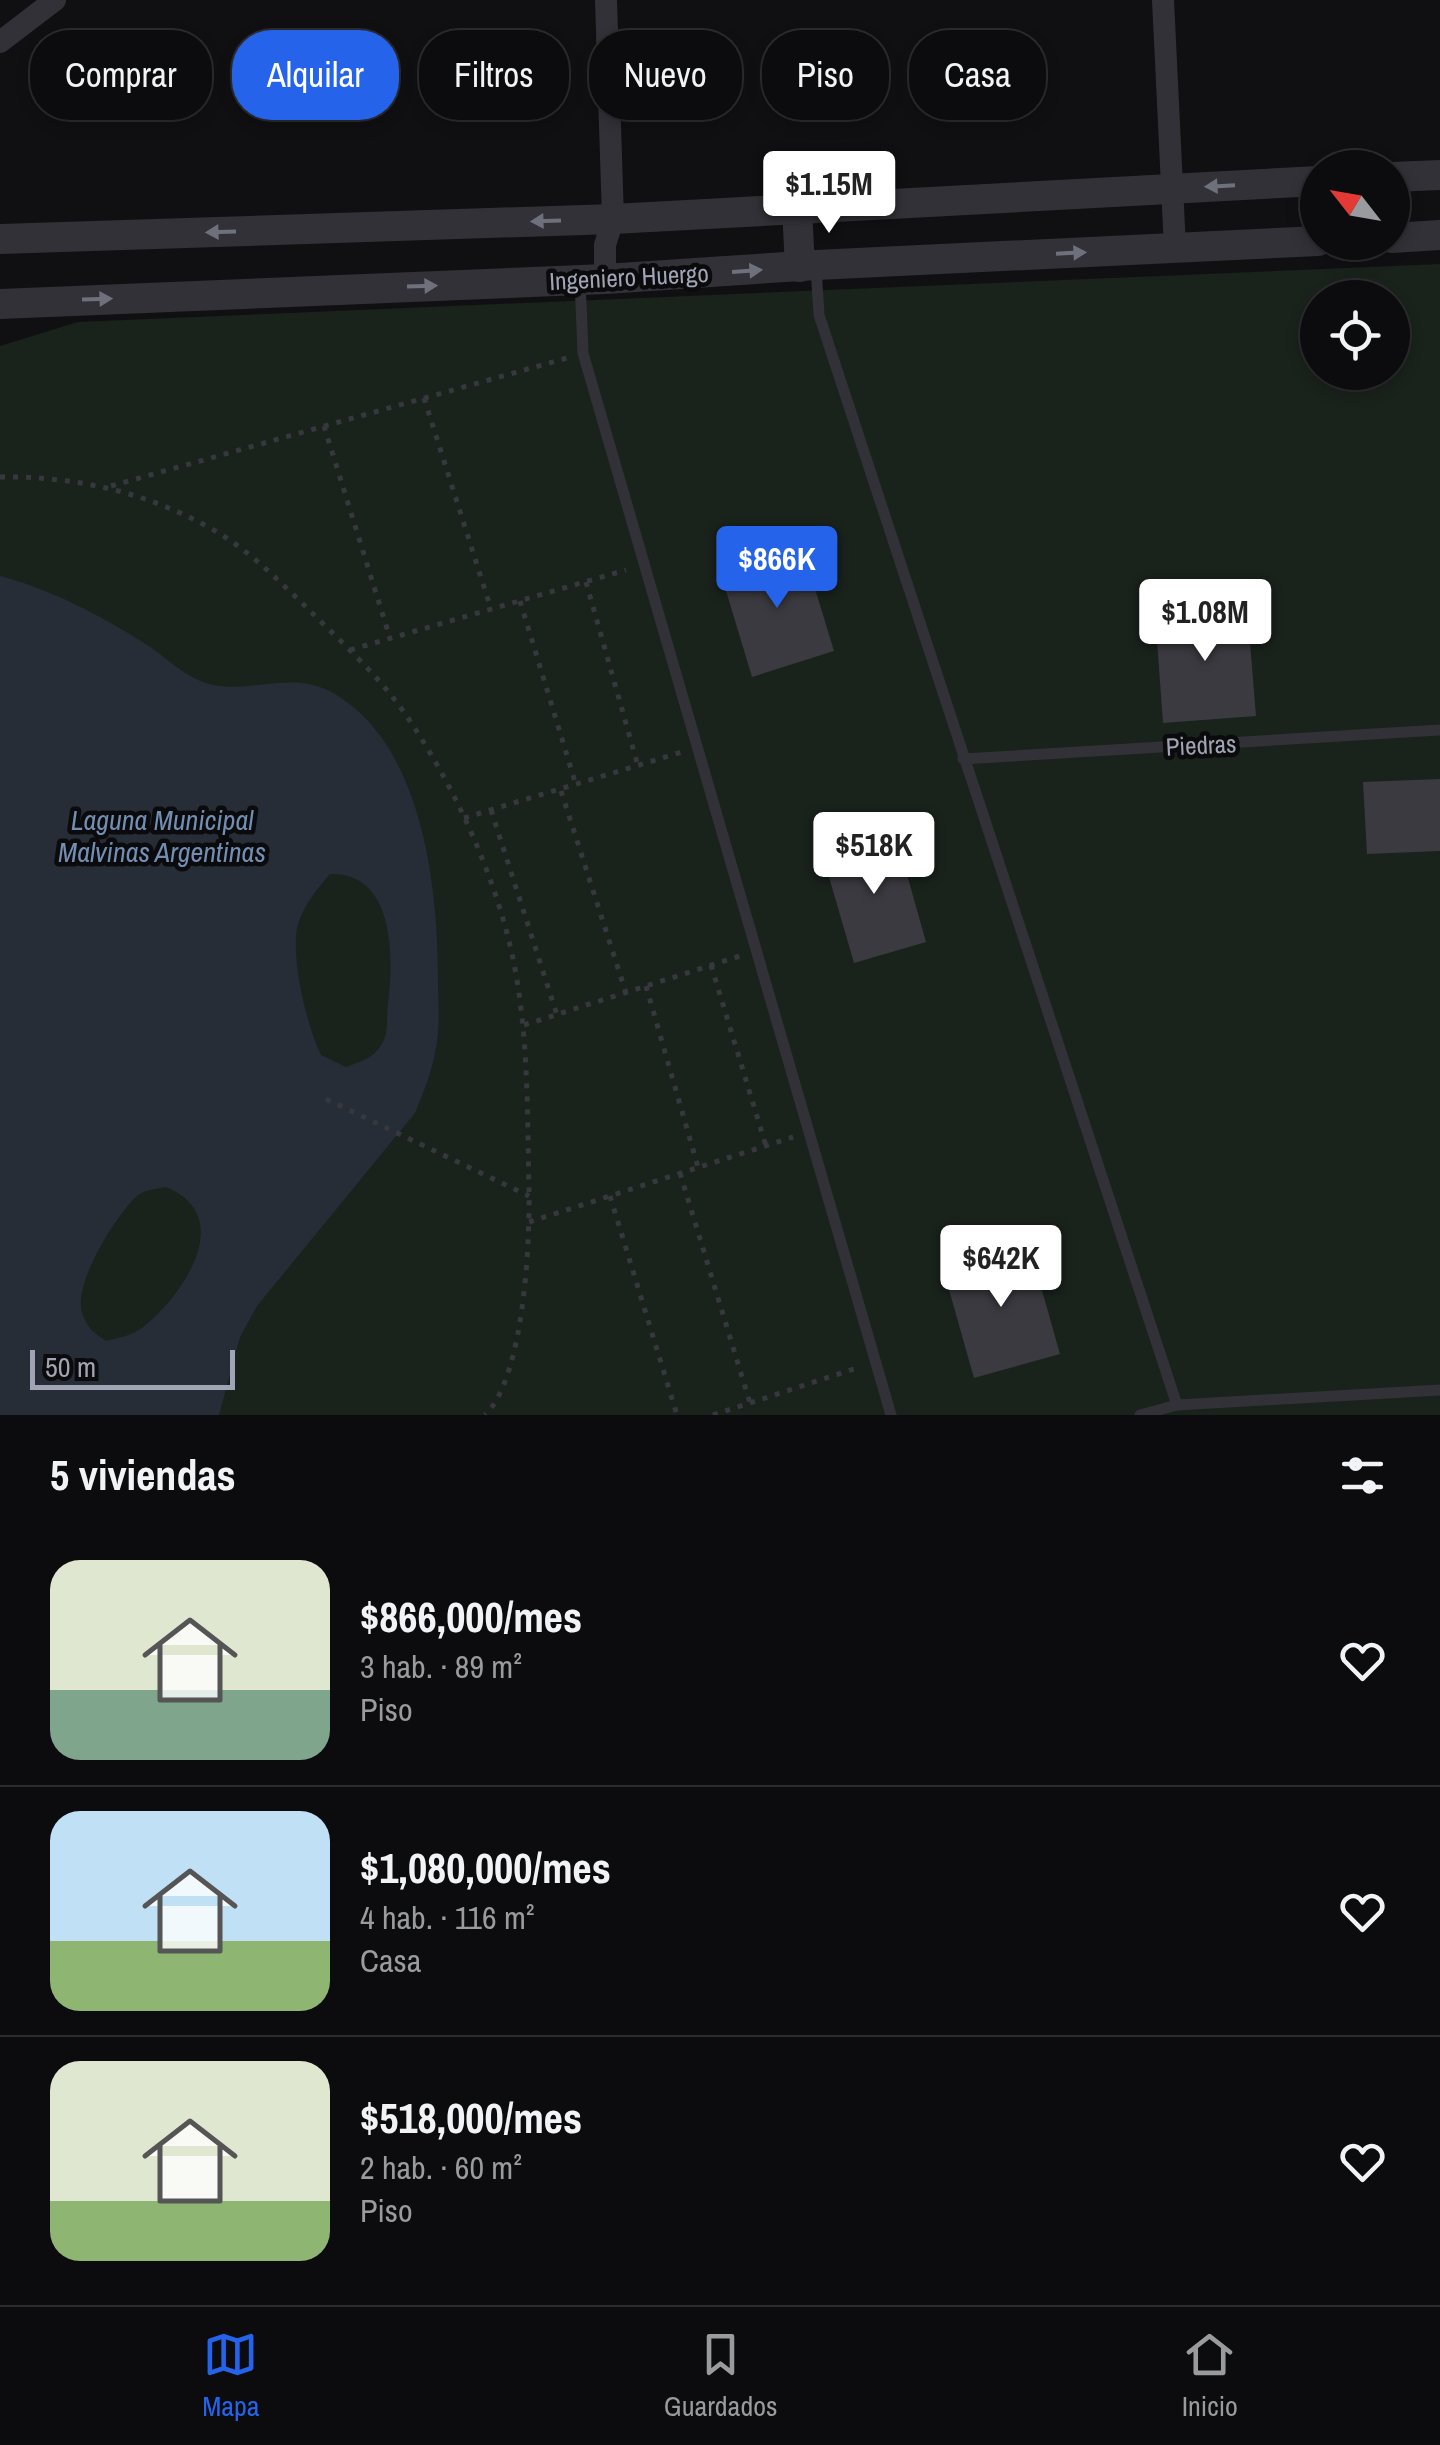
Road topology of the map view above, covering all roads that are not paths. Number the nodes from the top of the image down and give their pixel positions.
1 (55, 0) edge
2 (606, 0) edge
3 (1163, 0) edge
4 (0, 42) edge
5 (1440, 175) edge
6 (1410, 176) edge
7 (1300, 182) edge
8 (1173, 188) junction
9 (798, 208) junction
10 (612, 219) junction
11 (1440, 235) edge
12 (1410, 237) edge
13 (0, 239) edge
14 (1300, 242) edge
15 (1175, 248) junction
16 (808, 266) junction
17 (593, 280) junction
18 (0, 304) edge
19 (1440, 730) edge
20 (963, 759) junction
21 (1440, 1390) edge
22 (1177, 1405) junction
23 (891, 1415) edge
24 (1140, 1415) edge

1 - 4 street
2 - 10 street
3 - 8 street
5 - 6 street
7 -> 8 street
8 - 9 street
8 - 15 street
9 - 10 street
9 - 16 street
10 -> 13 street
10 - 17 street
11 - 12 street
14 - 15 street, Ingeniero Huergo
16 -> 15 street, Ingeniero Huergo
17 -> 16 street, Ingeniero Huergo
16 - 20 lane
18 -> 17 street, Ingeniero Huergo
17 - 23 lane
19 - 20 lane, Piedras
20 - 22 lane
21 - 22 lane
22 - 24 lane

